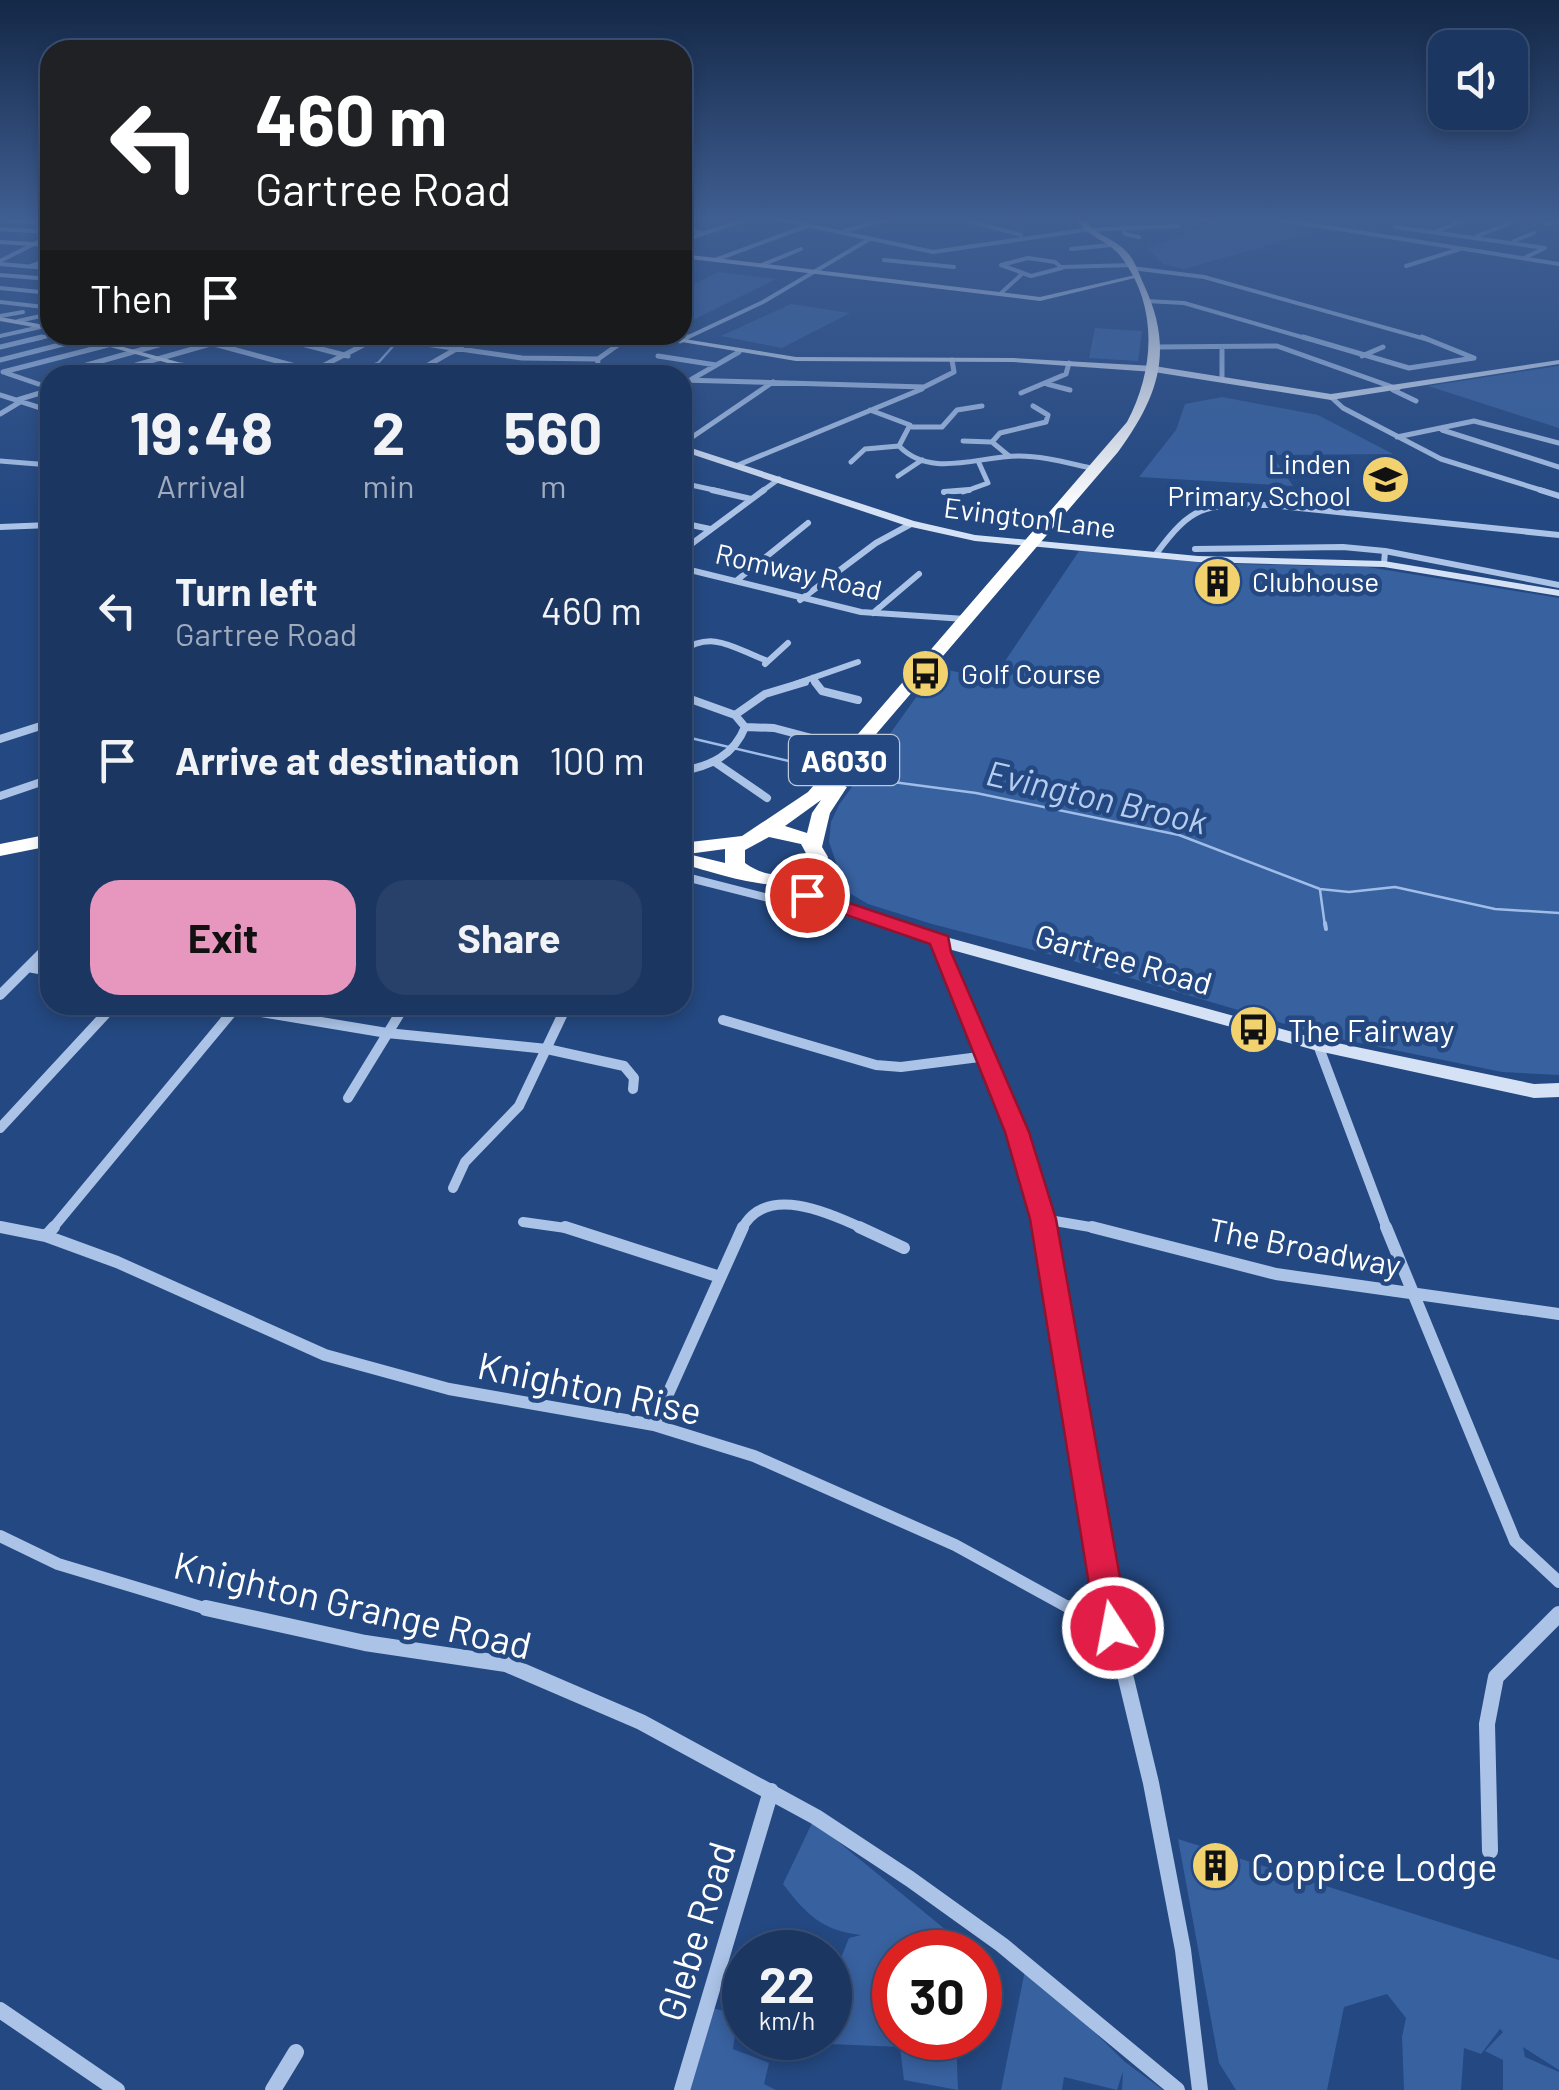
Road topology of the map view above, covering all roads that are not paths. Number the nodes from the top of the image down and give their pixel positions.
1 (736, 315) edge
2 (1153, 315) edge
3 (1230, 315) edge
4 (1342, 315) edge
5 (40, 316) edge
6 (0, 320) edge
7 (18, 322) junction
8 (40, 326) edge
9 (40, 328) edge
10 (40, 330) edge
11 (692, 335) edge
12 (0, 336) edge
13 (692, 343) edge
14 (63, 345) edge
15 (105, 345) edge
16 (113, 345) edge
17 (160, 345) edge
18 (208, 345) edge
19 (216, 345) edge
20 (306, 345) edge
21 (367, 345) edge
22 (430, 345) edge
23 (462, 345) edge
24 (618, 345) edge
25 (109, 346) junction
26 (0, 347) edge
27 (1384, 347) dead end
28 (1156, 348) junction
29 (455, 349) junction
30 (1222, 350) junction
31 (134, 352) junction
32 (738, 352) junction
33 (349, 356) junction
34 (658, 356) dead end
35 (1361, 356) junction
36 (159, 358) junction
37 (598, 359) junction
38 (0, 360) edge
39 (952, 360) junction
40 (1069, 362) junction
41 (1559, 362) edge
42 (182, 364) joint
43 (87, 365) edge
44 (136, 365) edge
45 (179, 365) edge
46 (291, 365) edge
47 (328, 365) edge
48 (428, 365) edge
49 (598, 365) edge
50 (716, 365) junction
51 (1154, 369) junction
52 (1, 372) edge
53 (1222, 376) junction
54 (40, 378) edge
55 (692, 379) edge
56 (692, 380) edge
57 (30, 381) junction
58 (773, 382) junction
59 (1046, 383) junction
60 (40, 385) edge
61 (924, 387) junction
62 (1395, 389) junction
63 (1070, 390) dead end
64 (40, 392) edge
65 (1022, 393) dead end
66 (1332, 397) junction
67 (0, 398) edge
68 (17, 400) junction
69 (975, 401) dead end
70 (1417, 401) dead end
71 (982, 406) junction
72 (1034, 406) dead end
73 (40, 408) edge
74 (1059, 408) dead end
75 (870, 410) junction
76 (1043, 411) junction
77 (993, 412) dead end
78 (0, 414) edge
79 (912, 427) junction
80 (1442, 430) junction
81 (1396, 437) junction
82 (692, 439) edge
83 (963, 441) dead end
84 (992, 442) junction
85 (1559, 443) edge
86 (899, 446) junction
87 (692, 449) edge
88 (1010, 456) junction
89 (922, 460) junction
90 (0, 461) edge
91 (851, 462) dead end
92 (979, 463) junction
93 (40, 464) edge
94 (738, 465) junction
95 (1559, 467) edge
96 (1096, 469) junction
97 (886, 474) dead end
98 (898, 476) junction
99 (779, 480) junction
100 (909, 480) dead end
101 (692, 486) edge
102 (944, 492) dead end
103 (1559, 496) edge
104 (751, 499) junction
105 (808, 523) dead end
106 (911, 524) junction
107 (40, 525) edge
108 (692, 526) edge
109 (0, 527) edge
110 (710, 530) junction
111 (1559, 535) edge
112 (1033, 543) junction
113 (692, 544) edge
114 (1195, 549) dead end
115 (1156, 554) junction
116 (1384, 558) junction
117 (692, 570) edge
118 (908, 571) dead end
119 (736, 581) junction
120 (1559, 585) edge
121 (1559, 593) edge
122 (800, 600) junction
123 (872, 614) junction
124 (965, 619) junction
125 (788, 643) dead end
126 (692, 644) edge
127 (858, 662) dead end
128 (812, 678) junction
129 (915, 679) junction
130 (692, 700) edge
131 (858, 700) dead end
132 (735, 715) junction
133 (40, 725) edge
134 (745, 727) junction
135 (0, 739) edge
136 (823, 741) dead end
137 (716, 763) junction
138 (692, 769) edge
139 (40, 782) edge
140 (0, 796) edge
141 (766, 798) dead end
142 (764, 831) junction
143 (40, 842) edge
144 (740, 842) junction
145 (692, 848) edge
146 (0, 850) edge
147 (815, 855) junction
148 (692, 860) edge
149 (746, 874) junction
150 (692, 878) edge
151 (779, 891) junction
152 (804, 906) dead end
153 (850, 912) junction
154 (940, 941) junction
155 (40, 955) edge
156 (28, 966) junction
157 (40, 969) edge
158 (0, 994) edge
159 (105, 1015) edge
160 (229, 1015) edge
161 (286, 1015) edge
162 (399, 1015) edge
163 (563, 1015) edge
164 (723, 1020) dead end
165 (387, 1033) junction
166 (1318, 1045) junction
167 (547, 1049) junction
168 (988, 1056) junction
169 (633, 1089) dead end
170 (1559, 1090) edge
171 (348, 1098) dead end
172 (0, 1128) edge
173 (452, 1188) dead end
174 (1043, 1219) junction
175 (523, 1222) dead end
176 (0, 1227) edge
177 (46, 1236) junction
178 (904, 1248) dead end
179 (720, 1276) junction
180 (1412, 1294) junction
181 (1559, 1314) edge
182 (654, 1425) junction
183 (0, 1536) edge
184 (1559, 1582) edge
185 (1559, 1614) edge
186 (1111, 1620) junction
187 (771, 1792) junction
188 (1490, 1851) dead end
189 (0, 2010) edge
190 (296, 2052) dead end
191 (117, 2090) edge
192 (273, 2090) edge
193 (682, 2090) edge
194 (1177, 2090) edge
195 (1200, 2090) edge

1 - 11 street
2 - 28 highway, A6030
3 - 35 street
4 - 35 street
5 - 7 street
6 - 7 street
7 - 8 street
9 - 12 street
10 - 26 street
13 - 32 street
14 - 38 street
15 - 25 street
16 - 25 street
17 - 31 street
18 - 36 street
19 - 46 street
20 - 33 street
21 - 33 street
22 - 29 street
23 - 29 street
24 - 37 street
25 - 31 street
25 - 52 street
27 - 35 street
28 - 30 street
28 - 51 highway, A6030
29 - 37 street
29 - 48 street
30 - 53 street
30 - 62 street
31 - 36 street
31 - 43 street
32 - 39 street
32 - 50 street
33 - 47 street
34 - 50 street
36 - 42 street
36 - 44 street
37 - 49 street
39 - 40 street
39 - 61 street
40 - 51 street
40 - 59 street
41 - 62 street
42 - 45 street
50 - 55 street
51 - 53 street
51 - 96 highway, A6030
52 - 57 street
53 - 66 street
54 - 57 street
56 - 58 street
57 - 60 street
58 - 61 street
58 - 82 street
59 - 63 street
59 - 65 street
61 - 75 street
62 - 66 street
62 - 70 street
64 - 68 street
66 - 81 street
67 - 68 street
68 - 73 street
68 - 78 street
69 - 71 street
71 - 77 street
71 - 79 street
72 - 76 street
74 - 76 street
75 - 79 street
75 - 94 street
76 - 84 street
79 - 86 street
80 - 81 street
80 - 85 street
80 - 95 street
81 - 103 street
83 - 84 street
84 - 88 street
86 - 89 street
86 - 91 street
87 - 94 street, Evington Lane
88 - 92 street
88 - 96 street
89 - 92 street
89 - 98 street
90 - 93 street
92 - 102 street
94 - 99 street, Evington Lane
96 - 112 highway, A6030
97 - 98 street
98 - 100 street
99 - 104 street
99 - 106 street, Evington Lane
101 - 104 street
104 - 110 street
105 - 119 street
106 - 112 street, Evington Lane
106 - 122 street
107 - 109 street
108 - 110 street
110 - 113 street
111 - 115 street
112 - 115 street, Evington Lane
112 - 124 highway, A6030
114 - 116 street, Evington Lane
115 - 116 street, Evington Lane
116 - 120 street, Evington Lane
116 - 121 street, Evington Lane
117 - 119 street, Romway Road
118 - 123 street
119 - 122 street, Romway Road
122 - 123 street, Romway Road
123 - 124 street, Romway Road
124 - 129 highway, A6030
125 - 126 street
127 - 128 street
128 - 131 street
128 - 132 street
129 - 142 highway, A6030
129 - 147 highway, A6030
130 - 132 street
132 - 134 street
133 - 135 street
134 - 136 street
134 - 137 street
137 - 138 street
137 - 141 street
139 - 140 street
142 - 144 highway
142 - 147 highway
143 - 146 highway
144 - 145 highway
144 - 149 highway
147 - 151 highway
147 - 153 street
148 - 149 highway
149 - 151 highway
150 - 151 street, Gartree Road
151 - 152 street, Gartree Road
151 - 153 street, Gartree Road
153 - 154 street, Gartree Road
154 - 166 street, Gartree Road
154 - 168 street
155 - 156 street
156 - 157 street
156 - 158 street
159 - 172 street
160 - 177 street
161 - 165 street
162 - 165 street
163 - 167 street
164 - 168 street
165 - 167 street
165 - 171 street
166 - 170 street, Gartree Road
166 - 180 street
167 - 169 street
167 - 173 street
168 - 174 street
174 - 180 street, The Broadway
174 - 186 street
175 - 179 street
176 - 177 street, Knighton Rise
177 - 182 street, Knighton Rise
178 - 179 street
179 - 182 street
180 - 181 street, The Broadway
180 - 184 street
182 - 186 street, Knighton Rise
183 - 187 street, Knighton Grange Road
185 - 188 street
186 - 195 street
187 - 193 street, Glebe Road
187 - 194 street, Knighton Grange Road
189 - 191 street
190 - 192 street

